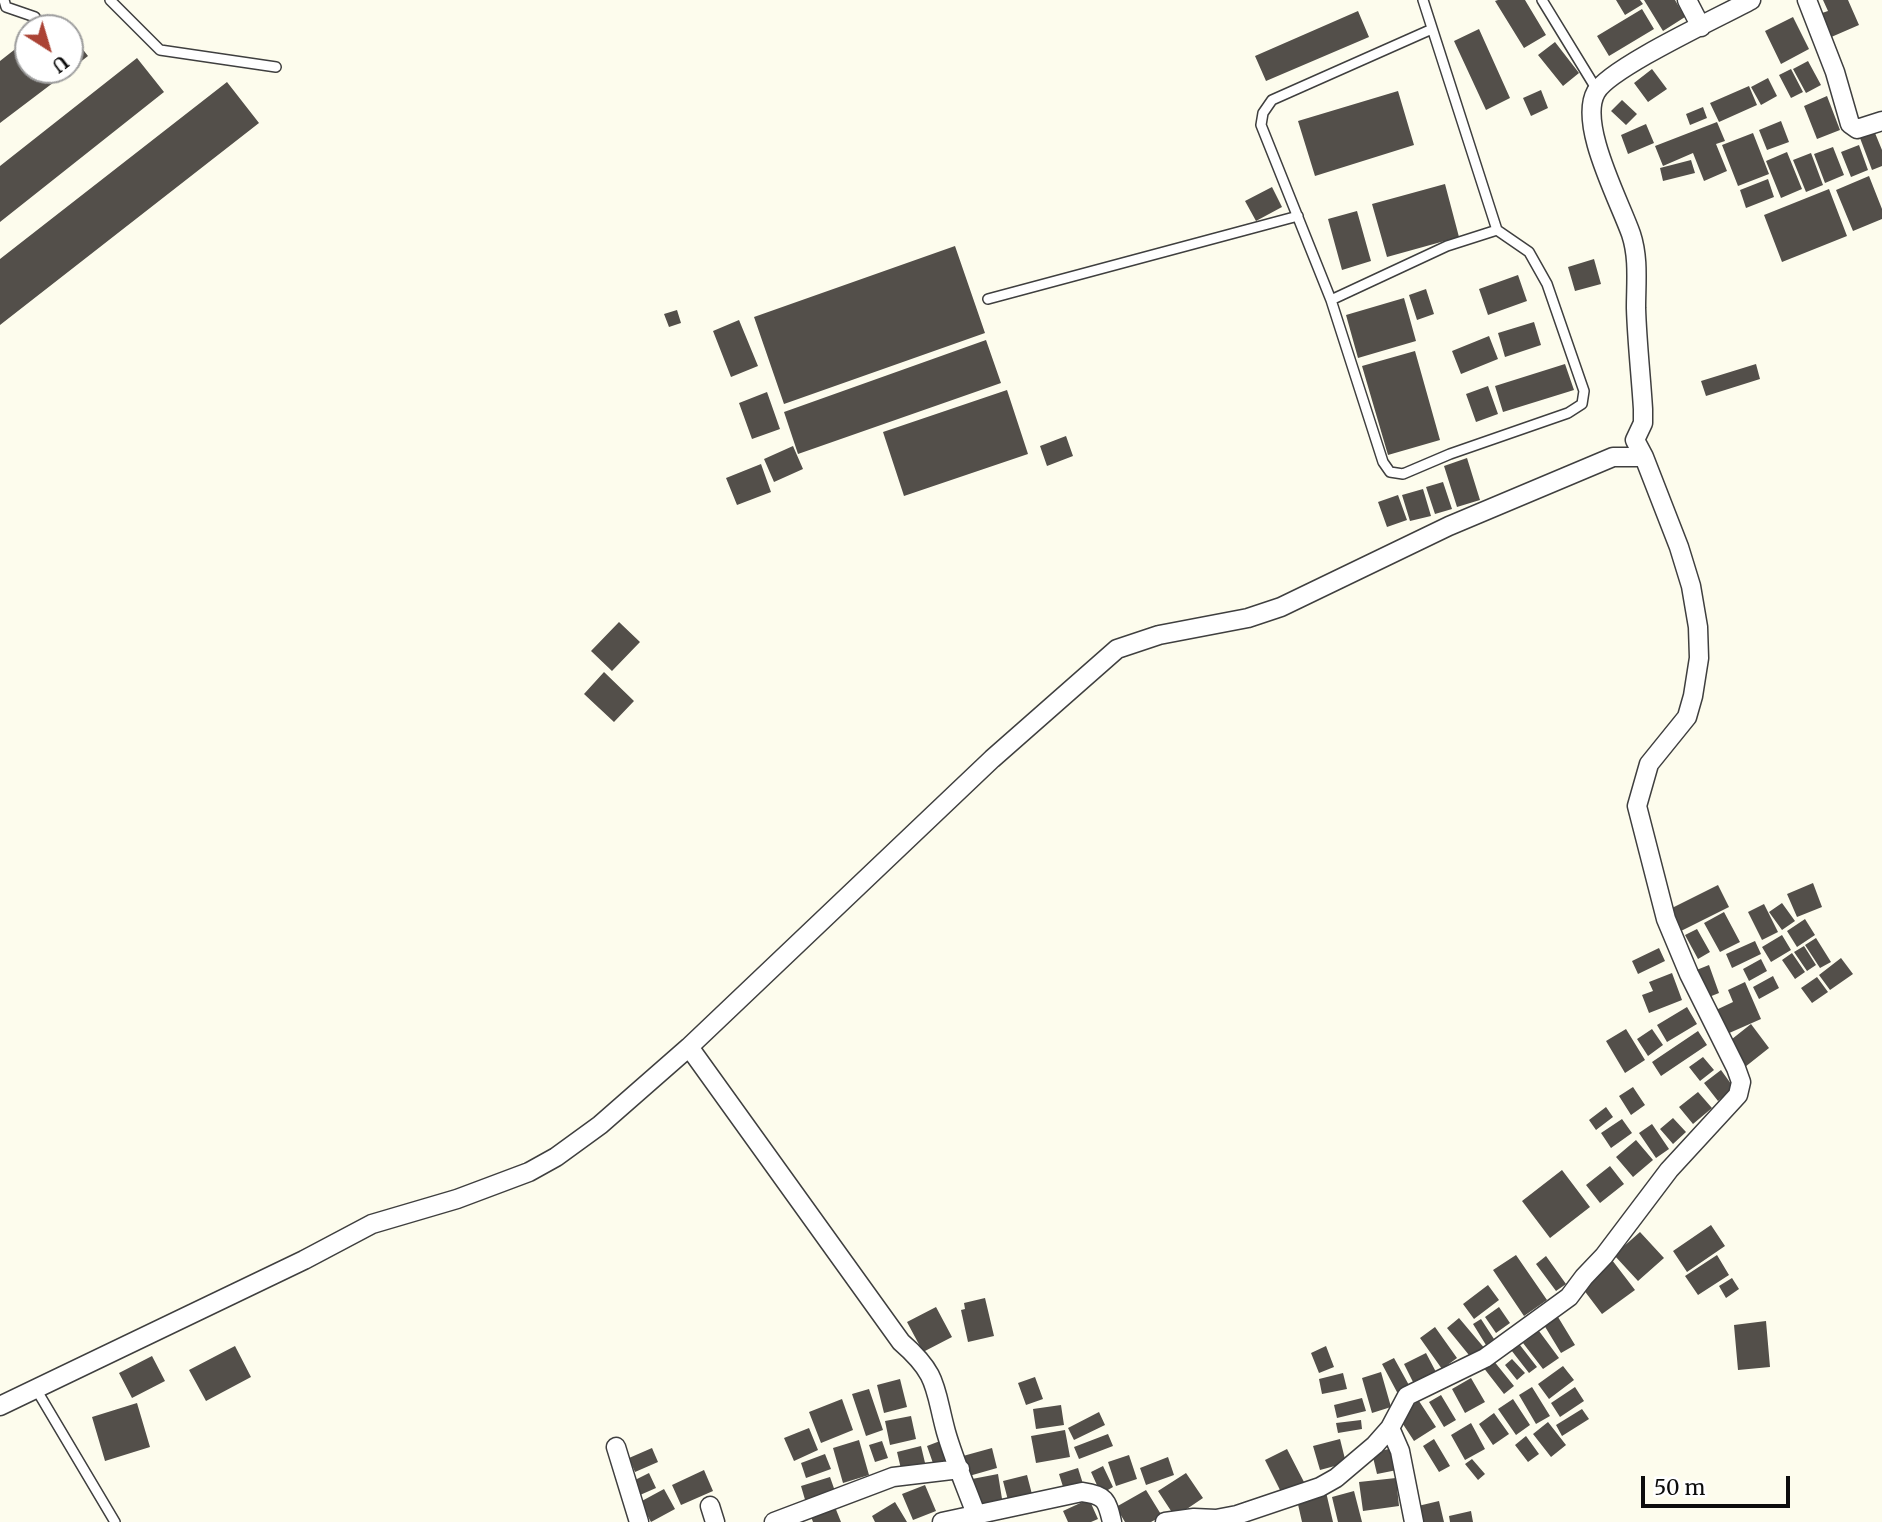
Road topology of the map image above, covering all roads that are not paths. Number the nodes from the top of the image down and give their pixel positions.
1 (4, 0) edge
2 (110, 0) edge
3 (1423, 0) edge
4 (1542, 0) edge
5 (1687, 0) edge
6 (1751, 0) edge
7 (1807, 0) edge
8 (26, 14) edge
9 (1701, 27) junction
10 (1432, 29) junction
11 (276, 67) dead end
12 (1597, 90) junction
13 (1882, 121) edge
14 (1298, 216) junction
15 (1497, 230) junction
16 (988, 299) dead end
17 (1331, 300) junction
18 (1644, 457) junction
19 (689, 1047) junction
20 (35, 1387) junction
21 (0, 1406) edge
22 (1390, 1428) junction
23 (616, 1447) dead end
24 (960, 1469) junction
25 (976, 1514) junction
26 (115, 1522) edge
27 (639, 1522) edge
28 (774, 1522) edge
29 (942, 1522) edge
30 (1112, 1522) edge
31 (1165, 1522) edge
32 (1414, 1522) edge

1 - 8 lane
2 - 11 lane
3 - 10 lane
4 - 12 lane
5 - 9 street
6 - 9 street
7 - 13 street
9 - 12 street
10 - 14 lane
10 - 15 lane
12 - 18 street
14 - 16 lane
14 - 17 lane
15 - 17 lane
15 - 17 lane
18 - 19 street
18 - 22 street
19 - 20 street
19 - 24 street
20 - 21 street
20 - 26 lane
22 - 31 street
22 - 32 street
23 - 27 street
24 - 25 street
24 - 28 street
25 - 29 street
25 - 30 street

